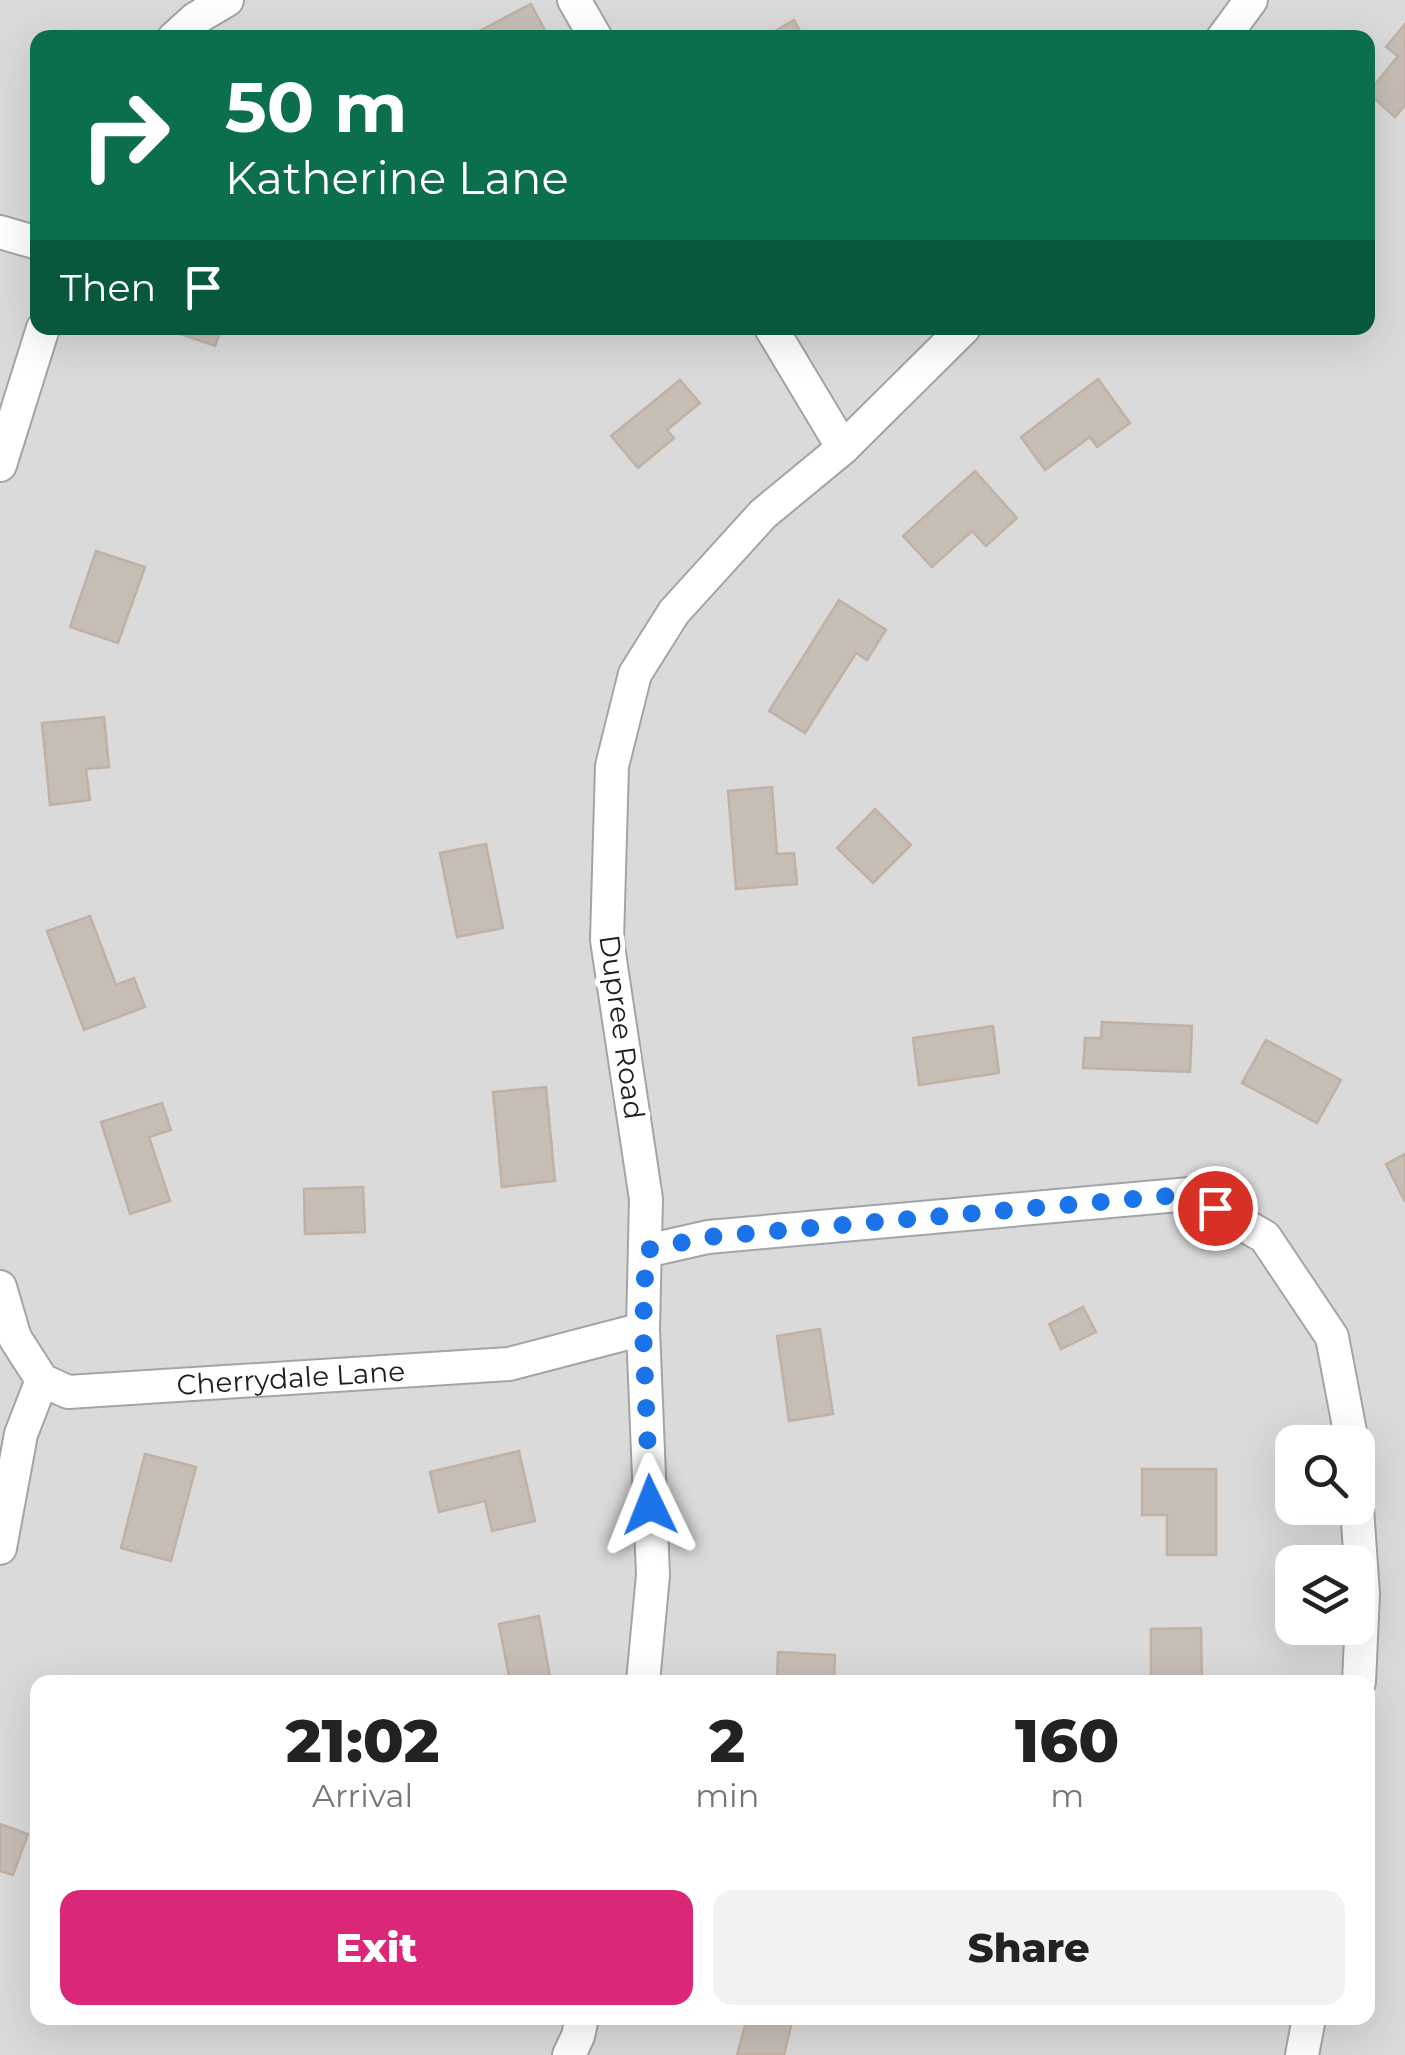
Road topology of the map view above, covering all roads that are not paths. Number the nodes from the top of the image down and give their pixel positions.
1 (226, 0) edge
2 (574, 0) edge
3 (1252, 0) edge
4 (183, 30) edge
5 (591, 30) edge
6 (1230, 30) edge
7 (0, 232) edge
8 (30, 241) edge
9 (41, 335) edge
10 (775, 335) edge
11 (957, 335) edge
12 (843, 448) junction
13 (0, 465) edge
14 (646, 1250) junction
15 (0, 1287) edge
16 (643, 1329) junction
17 (42, 1380) junction
18 (1349, 1425) edge
19 (1358, 1525) edge
20 (0, 1548) edge
21 (644, 1675) edge
22 (1360, 1675) edge
23 (580, 2025) edge
24 (1307, 2025) edge
25 (569, 2055) edge
26 (1302, 2055) edge

1 - 4 street
2 - 5 street
3 - 6 street
7 - 8 street
9 - 13 street
10 - 12 street
11 - 12 street, Dupree Road
12 - 14 street, Dupree Road
14 - 16 street, Dupree Road
14 - 18 street
15 - 17 street
16 - 17 street, Cherrydale Lane
16 - 21 street, Dupree Road
17 - 20 street
19 - 22 street
23 - 25 street
24 - 26 street

